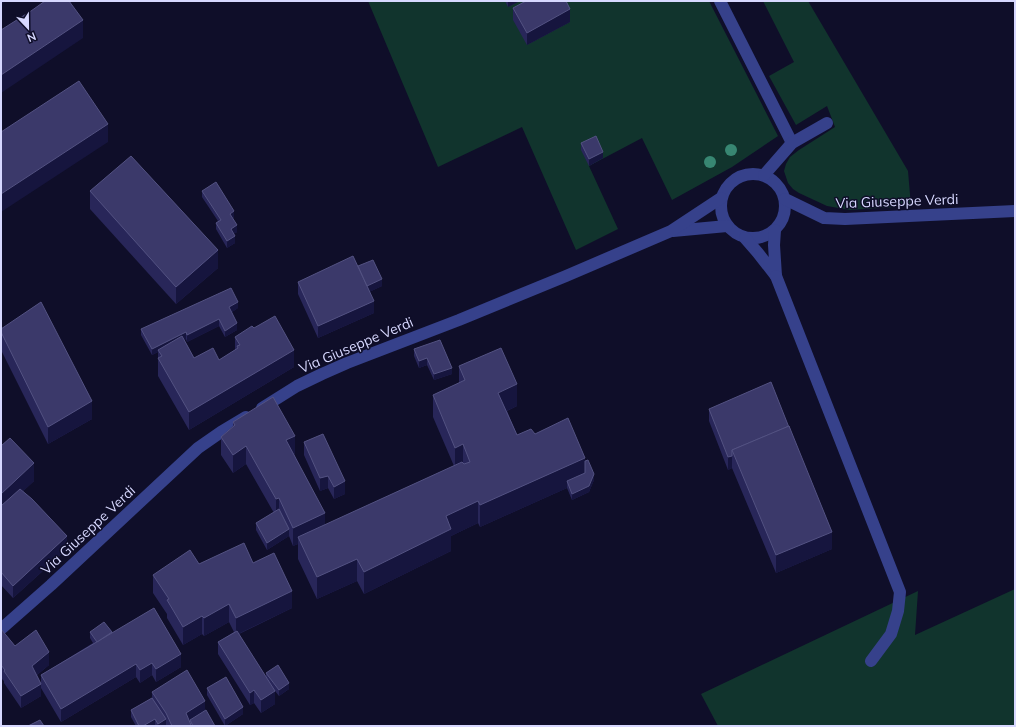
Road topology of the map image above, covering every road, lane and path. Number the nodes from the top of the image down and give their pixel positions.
1 (720, 1) edge
2 (827, 122) dead end
3 (792, 142) junction
4 (764, 175) junction
5 (721, 198) junction
6 (785, 199) junction
7 (1015, 211) edge
8 (727, 226) junction
9 (775, 230) junction
10 (671, 231) junction
11 (745, 238) junction
12 (776, 276) junction
13 (1, 629) edge
14 (871, 661) dead end

1 - 3 street
2 - 3 street
3 - 4 street
4 - 5 street
4 - 6 street
5 - 8 street
5 - 10 street, Via Giuseppe Verdi
6 - 7 street, Via Giuseppe Verdi
6 - 9 street
8 - 10 street, Via Giuseppe Verdi
8 - 11 street
9 - 11 street
9 - 12 street
10 - 13 street, Via Giuseppe Verdi
11 - 12 street
12 - 14 street

